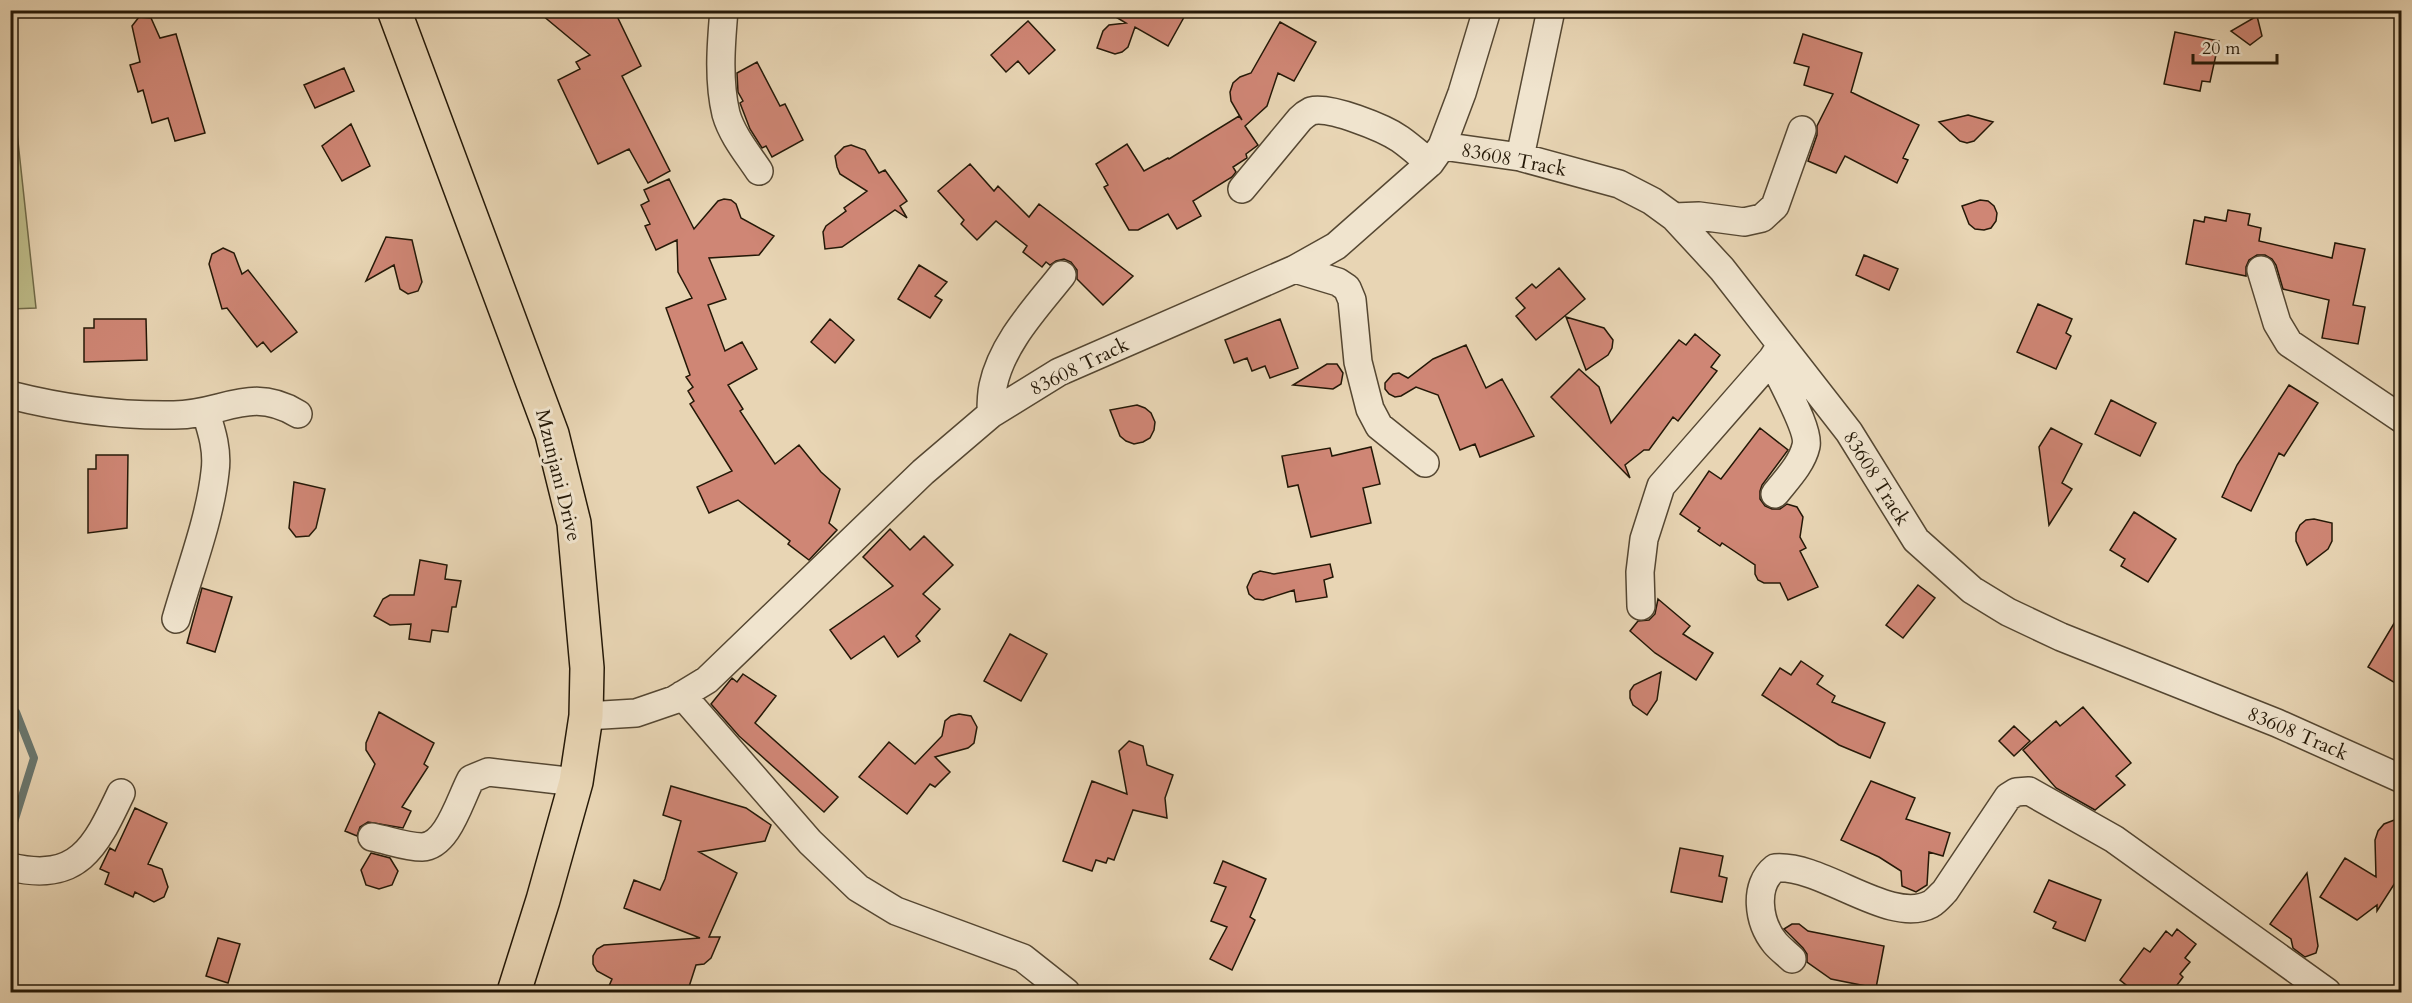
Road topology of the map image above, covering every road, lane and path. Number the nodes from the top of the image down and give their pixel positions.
1 (394, 10) edge
2 (724, 10) edge
3 (1487, 10) edge
4 (1551, 10) edge
5 (1802, 130) dead end
6 (1436, 154) junction
7 (1520, 157) junction
8 (759, 171) dead end
9 (1242, 189) dead end
10 (1674, 217) junction
11 (1295, 269) junction
12 (2261, 270) dead end
13 (1062, 275) dead end
14 (1776, 352) junction
15 (10, 395) edge
16 (206, 413) junction
17 (298, 414) dead end
18 (991, 414) junction
19 (2402, 419) edge
20 (1425, 463) dead end
21 (1775, 494) dead end
22 (1641, 606) dead end
23 (176, 619) dead end
24 (681, 695) junction
25 (586, 716) junction
26 (2402, 779) edge
27 (576, 782) junction
28 (121, 793) dead end
29 (372, 837) dead end
30 (10, 867) edge
31 (1792, 959) dead end
32 (514, 993) edge
33 (1066, 993) edge
34 (2327, 993) edge

1 - 25 main road, Mzunjani Drive
2 - 8 street
3 - 6 street
4 - 7 street
5 - 10 street
6 - 7 street, 83608 Track
6 - 9 street
6 - 11 street, 83608 Track
7 - 10 street, 83608 Track
10 - 14 street, 83608 Track
11 - 18 street, 83608 Track
11 - 20 street
12 - 19 street
13 - 18 street
14 - 21 street
14 - 22 street
14 - 26 street, 83608 Track
15 - 16 street
16 - 17 street
16 - 23 street
18 - 24 street, 83608 Track
24 - 25 street, 83608 Track
24 - 33 street
25 - 27 main road, Mzunjani Drive
27 - 29 street
27 - 32 main road, Mzunjani Drive
28 - 30 street
31 - 34 street

